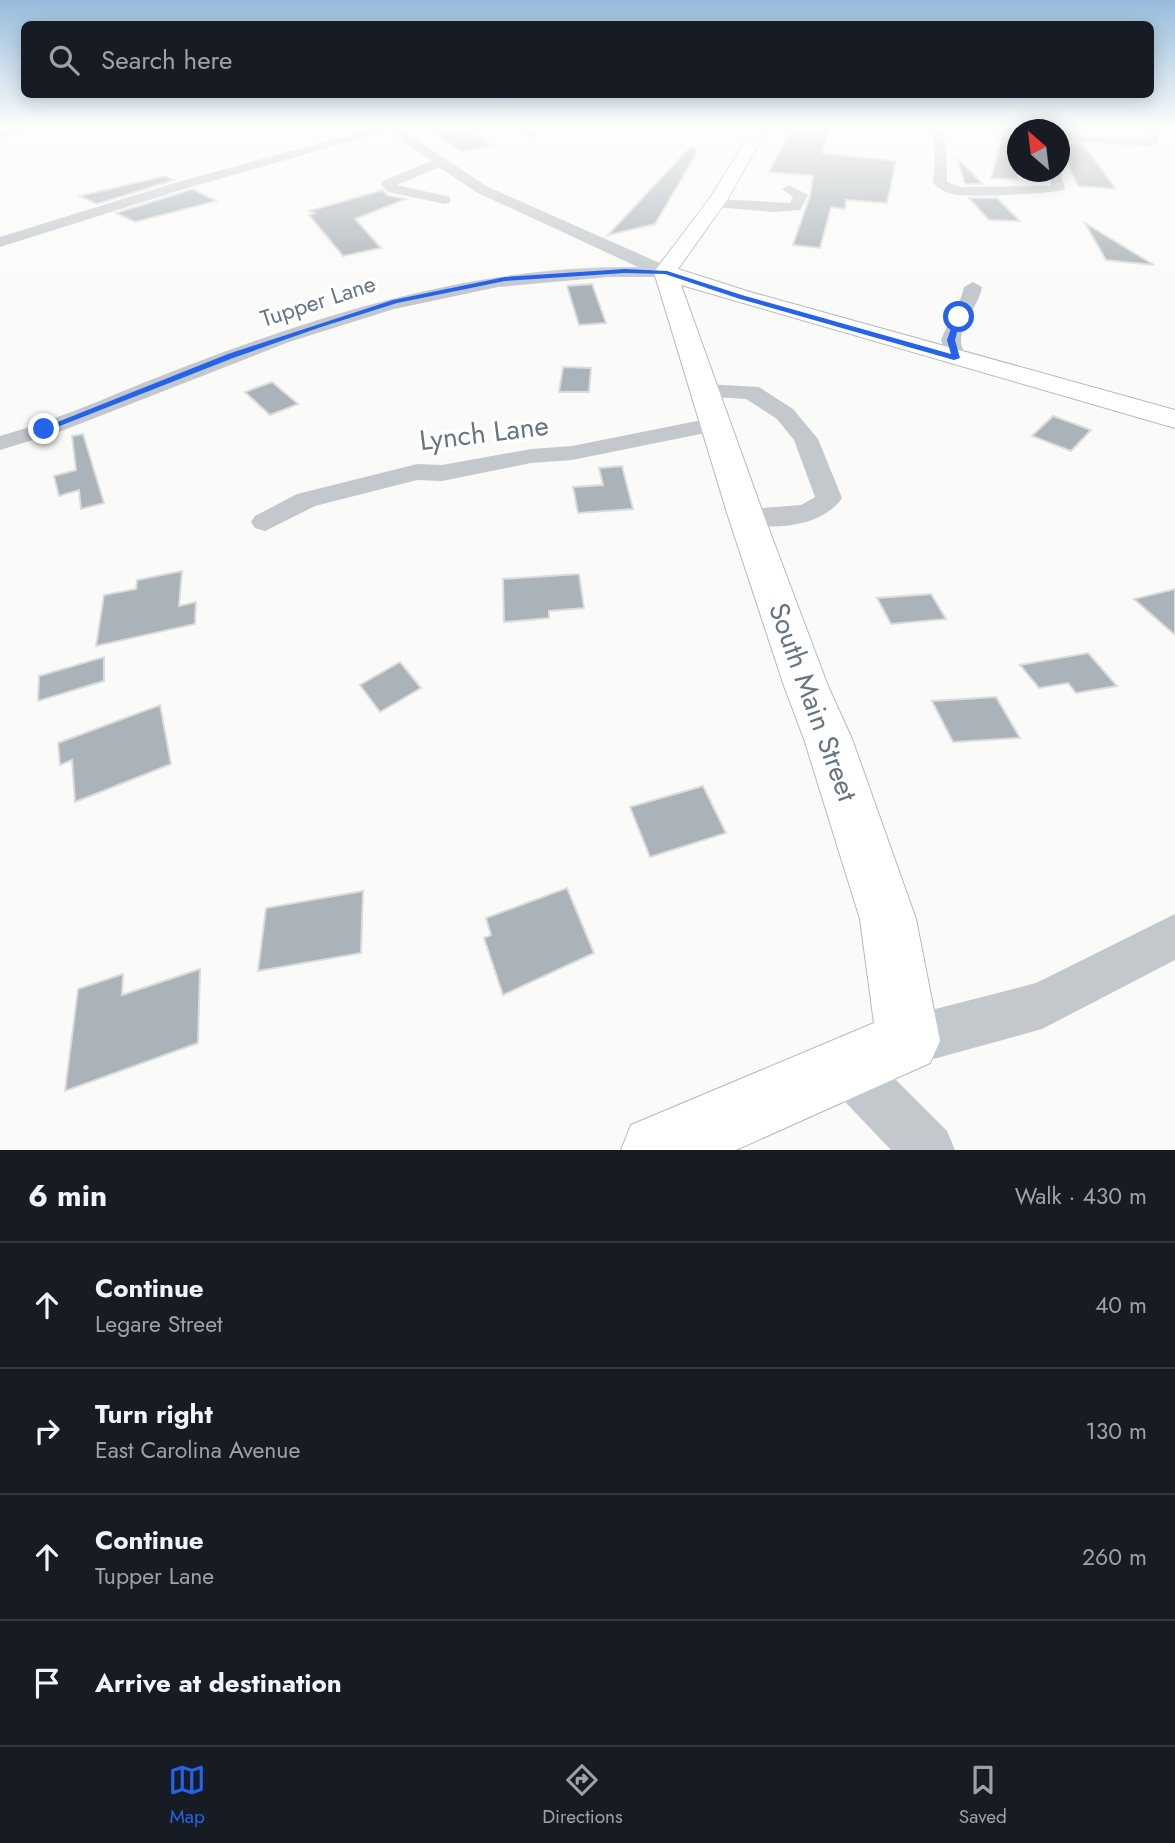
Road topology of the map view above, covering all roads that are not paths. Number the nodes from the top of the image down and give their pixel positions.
1 (192, 183) edge
2 (391, 183) edge
3 (474, 183) edge
4 (728, 183) edge
5 (940, 183) edge
6 (1057, 183) edge
7 (789, 189) dead end
8 (492, 194) junction
9 (457, 198) junction
10 (716, 203) junction
11 (411, 211) dead end
12 (0, 242) edge
13 (665, 272) junction
14 (973, 287) dead end
15 (956, 358) junction
16 (711, 407) junction
17 (1175, 419) edge
18 (0, 443) edge
19 (746, 516) junction
20 (265, 522) dead end
21 (1175, 936) edge
22 (908, 1041) junction
23 (849, 1069) junction
24 (656, 1150) edge
25 (928, 1150) edge

1 - 12 street
2 - 9 street
3 - 8 street
4 - 10 main road
5 - 6 street
7 - 10 street
8 - 9 street
8 - 13 street
9 - 11 street
10 - 13 main road
13 - 15 main road
13 - 16 main road, South Main Street
13 - 18 street, Tupper Lane
14 - 15 street
15 - 17 main road
16 - 19 main road, South Main Street
16 - 19 street, Lynch Lane
16 - 20 street, Lynch Lane
19 - 22 main road, South Main Street
21 - 22 street
22 - 23 main road
23 - 24 main road
23 - 25 street

